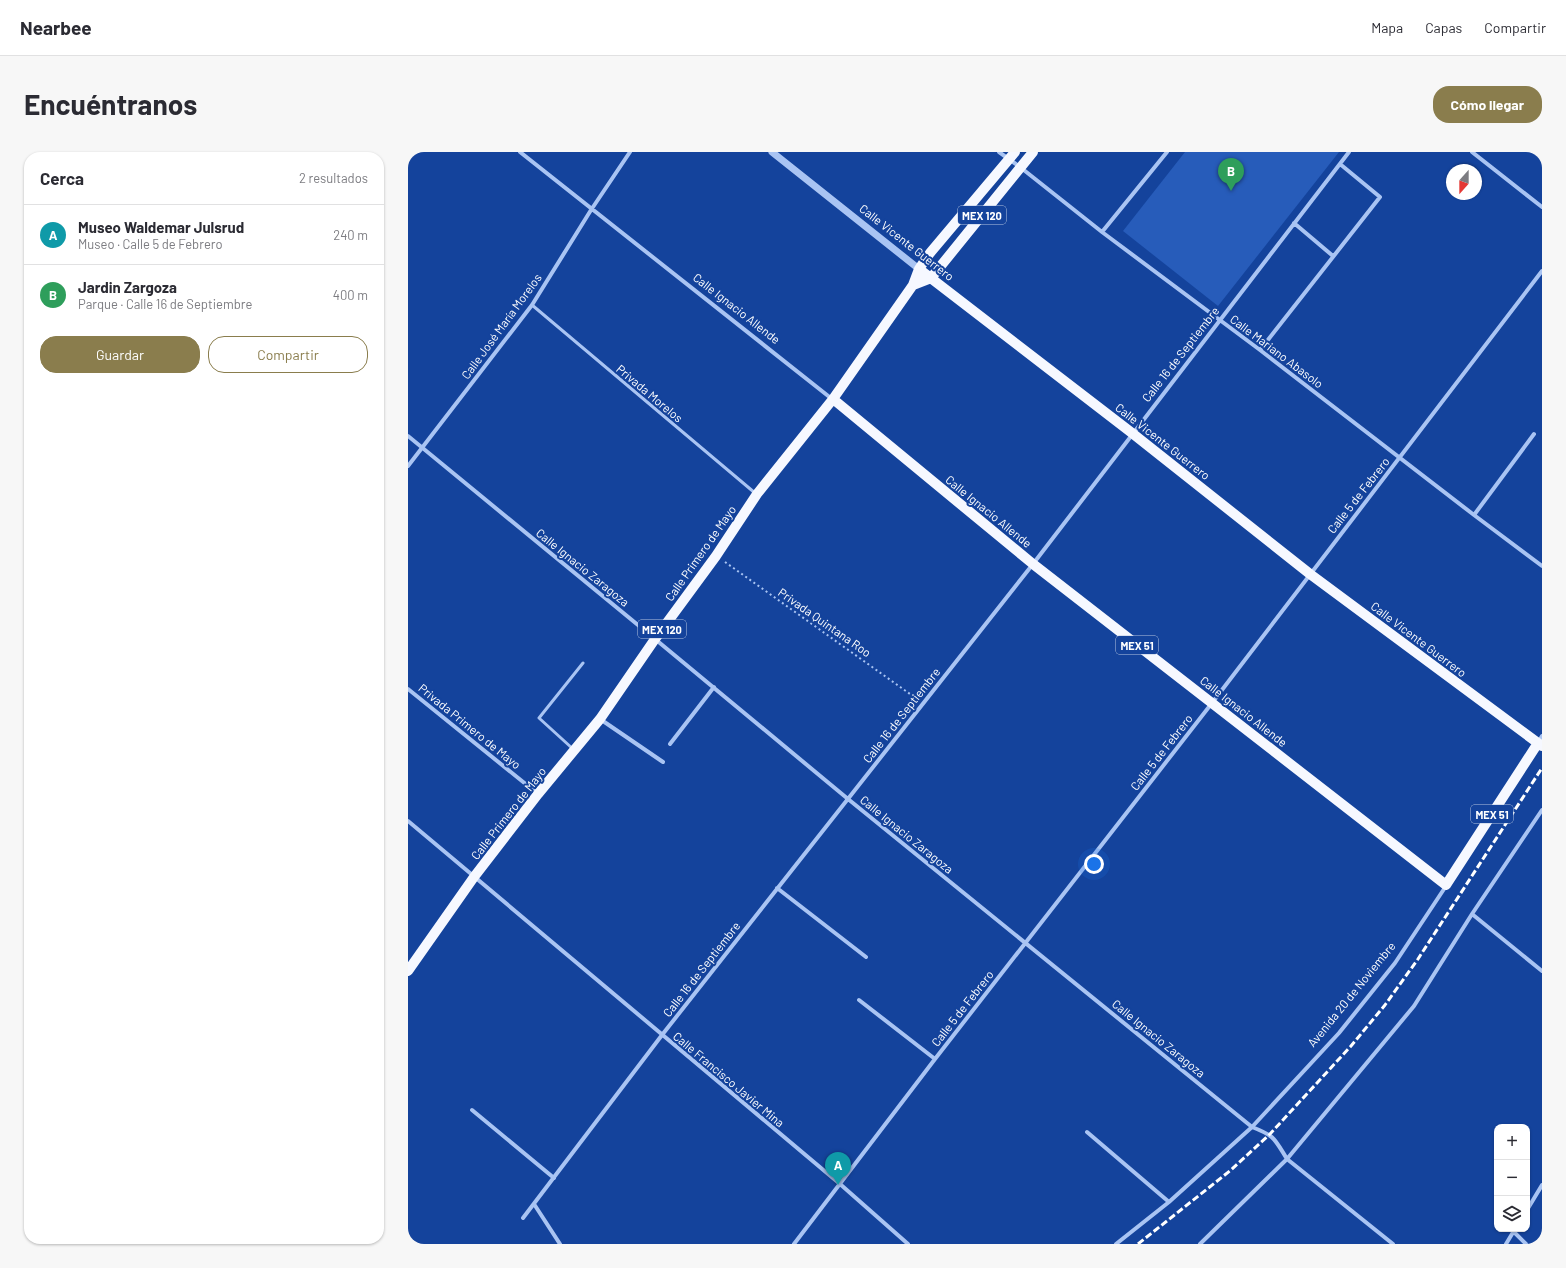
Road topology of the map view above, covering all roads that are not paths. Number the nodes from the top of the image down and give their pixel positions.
1 (520, 152) edge
2 (630, 152) edge
3 (772, 152) edge
4 (999, 152) edge
5 (1033, 152) edge
6 (1167, 152) edge
7 (1349, 152) edge
8 (1472, 152) edge
9 (1011, 156) edge
10 (1340, 164) junction
11 (1020, 167) junction
12 (1542, 207) edge
13 (591, 210) junction
14 (1294, 223) junction
15 (1102, 232) junction
16 (1333, 256) junction
17 (919, 269) junction
18 (1542, 271) edge
19 (931, 278) junction
20 (914, 285) junction
21 (532, 305) junction
22 (1220, 320) junction
23 (1260, 350) junction
24 (833, 400) junction
25 (1132, 433) junction
26 (1534, 434) dead end
27 (408, 436) edge
28 (422, 448) junction
29 (1400, 457) junction
30 (408, 466) edge
31 (757, 494) junction
32 (1474, 515) junction
33 (1032, 564) junction
34 (1542, 566) edge
35 (1310, 574) junction
36 (655, 639) junction
37 (583, 663) dead end
38 (714, 687) junction
39 (408, 689) edge
40 (1212, 703) junction
41 (600, 719) junction
42 (1541, 742) edge
43 (670, 744) dead end
44 (574, 750) junction
45 (663, 762) dead end
46 (538, 794) junction
47 (848, 799) junction
48 (1542, 810) edge
49 (408, 821) edge
50 (474, 877) junction
51 (1446, 885) junction
52 (777, 888) junction
53 (1472, 914) junction
54 (1026, 942) junction
55 (866, 957) dead end
56 (408, 971) edge
57 (1542, 972) edge
58 (859, 1000) dead end
59 (662, 1035) junction
60 (935, 1059) junction
61 (472, 1110) dead end
62 (1252, 1127) junction
63 (1087, 1132) dead end
64 (1287, 1160) junction
65 (554, 1178) junction
66 (840, 1184) junction
67 (1542, 1185) edge
68 (1169, 1202) junction
69 (534, 1204) junction
70 (1530, 1205) edge
71 (523, 1218) dead end
72 (1514, 1232) edge
73 (1517, 1232) edge
74 (560, 1244) edge
75 (794, 1244) edge
76 (908, 1244) edge
77 (1116, 1244) edge
78 (1200, 1244) edge
79 (1393, 1244) edge
80 (1506, 1244) edge
81 (1526, 1244) edge

1 - 13 street, Calle Ignacio Allende
2 - 13 street, Calle José María Morelos
3 - 17 street, Calle Vicente Guerrero
4 - 9 street, Calle Mariano Abasolo
5 - 11 main road, MEX 120
6 - 15 street
7 - 10 street, Calle 16 de Septiembre
8 - 12 street
9 - 11 street, Calle Mariano Abasolo
9 - 17 main road, Calle Primero de Mayo / MEX 120
10 - 14 street, Calle 16 de Septiembre
10 - 16 street
11 - 15 street, Calle Mariano Abasolo
11 - 19 main road, MEX 120
13 - 21 street, Calle José María Morelos
13 - 24 street, Calle Ignacio Allende
14 - 16 street
14 - 22 street, Calle 16 de Septiembre
15 - 22 street, Calle Mariano Abasolo
16 - 23 street
17 - 19 main road, Calle Vicente Guerrero / MEX 51
17 - 20 main road, Calle Primero de Mayo / MEX 120
18 - 29 street, Calle 5 de Febrero
19 - 20 main road, MEX 120
19 - 25 main road, Calle Vicente Guerrero / MEX 51
20 - 24 main road, Calle Primero de Mayo / MEX 120
21 - 28 street, Calle José María Morelos
21 - 31 lane, Privada Morelos
22 - 23 street, Calle Mariano Abasolo
22 - 25 street, Calle 16 de Septiembre
23 - 29 street, Calle Mariano Abasolo
24 - 31 main road, Calle Primero de Mayo / MEX 120
24 - 33 main road, Calle Ignacio Allende / MEX 51
25 - 33 street, Calle 16 de Septiembre
25 - 35 main road, Calle Vicente Guerrero / MEX 51
26 - 32 street
27 - 28 street, Calle Ignacio Zaragoza
28 - 30 street, Calle José María Morelos
28 - 36 street, Calle Ignacio Zaragoza
29 - 32 street, Calle Mariano Abasolo
29 - 35 street, Calle 5 de Febrero
31 - 36 main road, Calle Primero de Mayo / MEX 120
32 - 34 street, Calle Mariano Abasolo
33 - 40 main road, Calle Ignacio Allende / MEX 51
33 - 47 street, Calle 16 de Septiembre
35 - 40 street, Calle 5 de Febrero
35 - 42 main road, Calle Vicente Guerrero / MEX 51
36 - 38 street, Calle Ignacio Zaragoza
36 - 41 main road, Calle Primero de Mayo / MEX 120
37 - 44 lane
38 - 43 street
38 - 47 street, Calle Ignacio Zaragoza
39 - 46 street, Privada Primero de Mayo
40 - 51 main road, Calle Ignacio Allende / MEX 51
40 - 54 street, Calle 5 de Febrero
41 - 44 main road, Calle Primero de Mayo / MEX 120
41 - 45 street
42 - 51 main road, Avenida 20 de Noviembre / MEX 51
44 - 46 main road, Calle Primero de Mayo / MEX 120
46 - 50 main road, Calle Primero de Mayo / MEX 120
47 - 52 street, Calle 16 de Septiembre
47 - 54 street, Calle Ignacio Zaragoza
48 - 53 street
49 - 50 street, Calle Francisco Javier Mina
50 - 56 main road, Calle Primero de Mayo / MEX 120
50 - 59 street, Calle Francisco Javier Mina
51 - 62 street, Avenida 20 de Noviembre
52 - 55 street
52 - 59 street, Calle 16 de Septiembre
53 - 57 street
53 - 64 street
54 - 60 street, Calle 5 de Febrero
54 - 62 street, Calle Ignacio Zaragoza
58 - 60 street
59 - 65 street, Calle 16 de Septiembre
59 - 66 street, Calle Francisco Javier Mina
60 - 66 street, Calle 5 de Febrero
61 - 65 street
62 - 64 street, Calle Ignacio Zaragoza
62 - 68 street, Avenida 20 de Noviembre
63 - 68 street
64 - 78 street
64 - 79 street, Calle Ignacio Zaragoza
65 - 69 street, Calle 16 de Septiembre
66 - 75 street, Calle 5 de Febrero
66 - 76 street, Calle Francisco Javier Mina
67 - 70 street
68 - 77 street, Avenida 20 de Noviembre
69 - 71 street, Calle 16 de Septiembre
69 - 74 street
72 - 80 street
73 - 81 street

